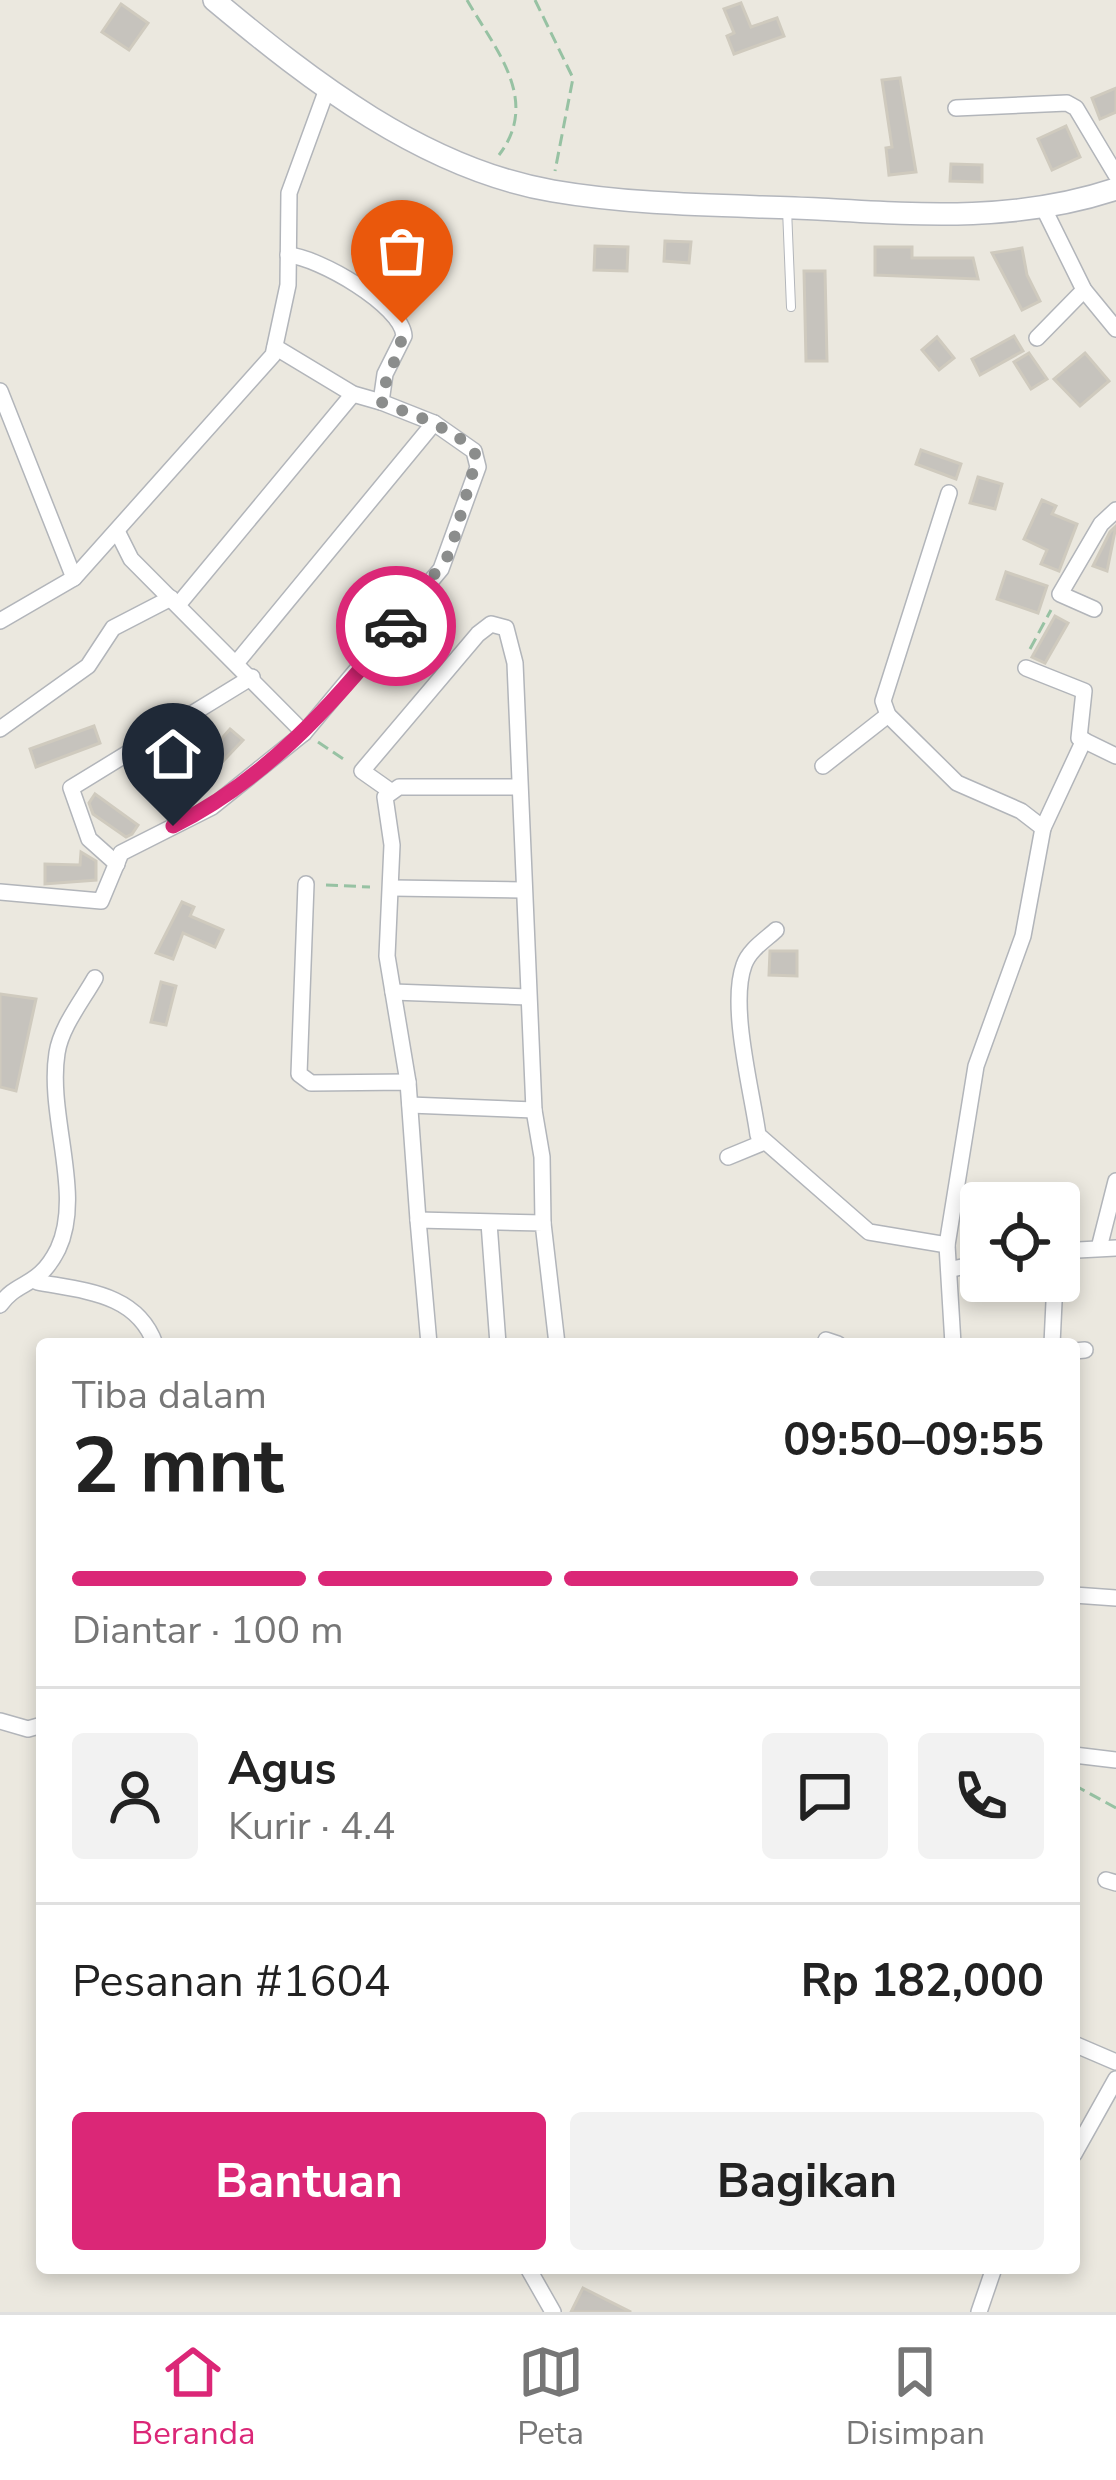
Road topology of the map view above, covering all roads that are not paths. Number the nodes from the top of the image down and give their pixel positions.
1 (214, 0) edge
2 (327, 89) junction
3 (956, 108) dead end
4 (1116, 176) edge
5 (1116, 189) edge
6 (787, 208) junction
7 (1046, 211) junction
8 (288, 255) junction
9 (1084, 290) junction
10 (790, 307) dead end
11 (1116, 328) edge
12 (1037, 338) dead end
13 (275, 347) junction
14 (0, 391) edge
15 (353, 394) junction
16 (381, 402) junction
17 (434, 423) junction
18 (949, 493) dead end
19 (1116, 510) edge
20 (118, 533) junction
21 (74, 578) junction
22 (175, 602) junction
23 (1094, 608) dead end
24 (0, 620) edge
25 (238, 661) junction
26 (1026, 668) road end
27 (252, 677) junction
28 (888, 715) junction
29 (0, 729) edge
30 (304, 733) junction
31 (1084, 740) junction
32 (1116, 756) edge
33 (823, 766) dead end
34 (519, 788) junction
35 (389, 790) junction
36 (1043, 828) junction
37 (117, 864) junction
38 (306, 884) road end
39 (392, 888) junction
40 (522, 890) junction
41 (0, 892) edge
42 (776, 930) dead end
43 (95, 978) dead end
44 (394, 992) junction
45 (528, 997) junction
46 (408, 1082) junction
47 (410, 1105) junction
48 (534, 1110) junction
49 (762, 1142) junction
50 (728, 1157) dead end
51 (1116, 1181) edge
52 (418, 1220) junction
53 (489, 1223) junction
54 (543, 1223) junction
55 (947, 1245) junction
56 (1107, 1248) edge
57 (960, 1267) edge
58 (952, 1269) junction
59 (37, 1282) junction
60 (1053, 1302) edge
61 (0, 1306) edge
62 (152, 1338) edge
63 (428, 1338) edge
64 (499, 1338) edge
65 (556, 1338) edge
66 (952, 1338) edge
67 (1052, 1338) edge
68 (1080, 1595) edge
69 (1116, 1598) edge
70 (0, 1721) edge
71 (36, 1727) edge
72 (1080, 1756) edge
73 (1116, 1760) edge
74 (1080, 2047) edge
75 (1116, 2062) edge
76 (1116, 2079) edge
77 (1080, 2143) edge
78 (531, 2274) edge
79 (992, 2274) edge
80 (553, 2312) edge
81 (979, 2312) edge

1 - 2 street
2 - 6 street
2 - 8 street
3 - 4 street
5 - 7 street
6 - 7 street
6 - 10 lane
7 - 9 street
8 - 13 street
8 - 16 street
9 - 11 street
9 - 12 street
13 - 15 street
13 - 20 street
14 - 21 street
15 - 16 street
15 - 22 street
16 - 17 street
17 - 25 street
17 - 30 street
18 - 28 street
19 - 23 street
20 - 21 street
20 - 22 street
21 - 24 street
22 - 25 street
22 - 29 street
25 - 27 street
26 - 31 street
27 - 30 street
27 - 37 street
28 - 33 street
28 - 36 street
30 - 37 street
31 - 32 street
31 - 36 street
34 - 35 street
34 - 35 street
34 - 40 street
35 - 39 street
36 - 55 street
37 - 41 street
38 - 46 street
39 - 40 street
39 - 44 street
40 - 45 street
42 - 49 street
43 - 59 street
44 - 45 street
44 - 46 street
45 - 48 street
46 - 47 street
47 - 48 street
47 - 52 street
48 - 54 street
49 - 50 street
49 - 55 street
51 - 56 street
52 - 53 street
52 - 63 street
53 - 54 street
53 - 64 street
54 - 65 street
55 - 58 street
57 - 58 street
58 - 66 street
59 - 61 street
59 - 62 street
60 - 67 street
68 - 69 street
70 - 71 street
72 - 73 street
74 - 75 street
76 - 77 street
78 - 80 street
79 - 81 street

